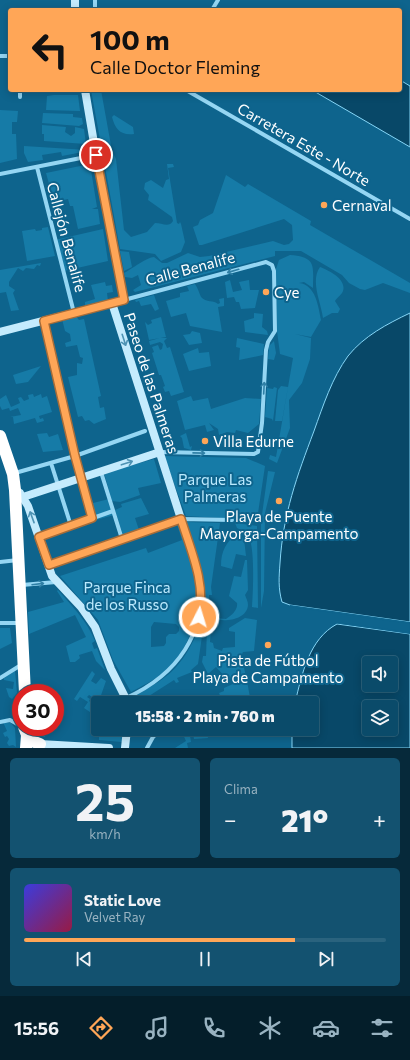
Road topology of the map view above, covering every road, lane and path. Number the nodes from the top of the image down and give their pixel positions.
1 (20, 92) edge
2 (85, 92) edge
3 (189, 92) edge
4 (20, 97) dead end
5 (96, 155) junction
6 (36, 167) junction
7 (0, 174) edge
8 (410, 219) edge
9 (124, 300) junction
10 (112, 303) junction
11 (74, 313) junction
12 (44, 321) junction
13 (0, 332) edge
14 (145, 431) dead end
15 (0, 436) edge
16 (160, 452) junction
17 (75, 456) junction
18 (51, 463) junction
19 (101, 472) junction
20 (13, 474) junction
21 (81, 478) junction
22 (58, 486) junction
23 (19, 493) junction
24 (112, 511) junction
25 (92, 518) junction
26 (181, 519) junction
27 (232, 520) dead end
28 (71, 526) junction
29 (39, 537) junction
30 (122, 539) junction
31 (18, 560) junction
32 (0, 562) edge
33 (49, 565) junction
34 (56, 582) junction
35 (19, 586) junction
36 (0, 623) edge
37 (20, 623) junction
38 (23, 663) junction
39 (0, 678) edge
40 (24, 684) edge
41 (124, 696) edge
42 (134, 696) edge
43 (12, 721) edge
44 (0, 722) edge
45 (22, 736) edge
46 (25, 736) edge
47 (29, 736) edge
48 (126, 736) edge
49 (154, 736) edge
50 (35, 746) edge
51 (20, 748) edge
52 (26, 748) edge
53 (109, 748) edge
54 (125, 748) edge
55 (147, 748) edge

1 - 4 street
2 - 5 street
3 - 8 street, Carretera Este - Norte
5 - 6 street
5 - 9 street
6 - 7 street
6 - 11 street, Callejón Benalife
9 - 10 street, Calle Benalife
16 -> 9 street, Calle Benalife
10 - 11 street, Calle Benalife
10 -> 16 street, Paseo de las Palmeras
11 - 12 street, Calle Benalife
12 - 13 street, Calle Benalife
12 - 17 street
14 - 17 street
15 - 20 highway
19 -> 16 street
16 - 26 street, Paseo de las Palmeras
17 - 18 street
17 - 21 street
18 - 20 street
18 - 22 street
19 - 21 street
19 - 24 street
20 - 23 highway
21 - 22 street
21 - 25 street
22 - 23 street
22 - 28 street
29 -> 23 street
23 - 31 highway
24 - 25 street
24 - 30 street
25 - 28 street
26 - 27 street
26 - 30 street
26 - 42 street, Paseo de las Palmeras
28 - 29 street
29 - 33 street
30 - 33 street
31 - 32 street
31 - 35 highway
33 - 34 street
35 -> 34 street
34 - 41 street
35 - 37 highway
36 - 37 street
37 - 38 highway
38 - 39 street
38 - 40 highway
43 - 44 street
45 - 51 highway
46 - 52 highway
47 - 50 highway
48 - 54 street
49 - 55 street
50 - 53 street

